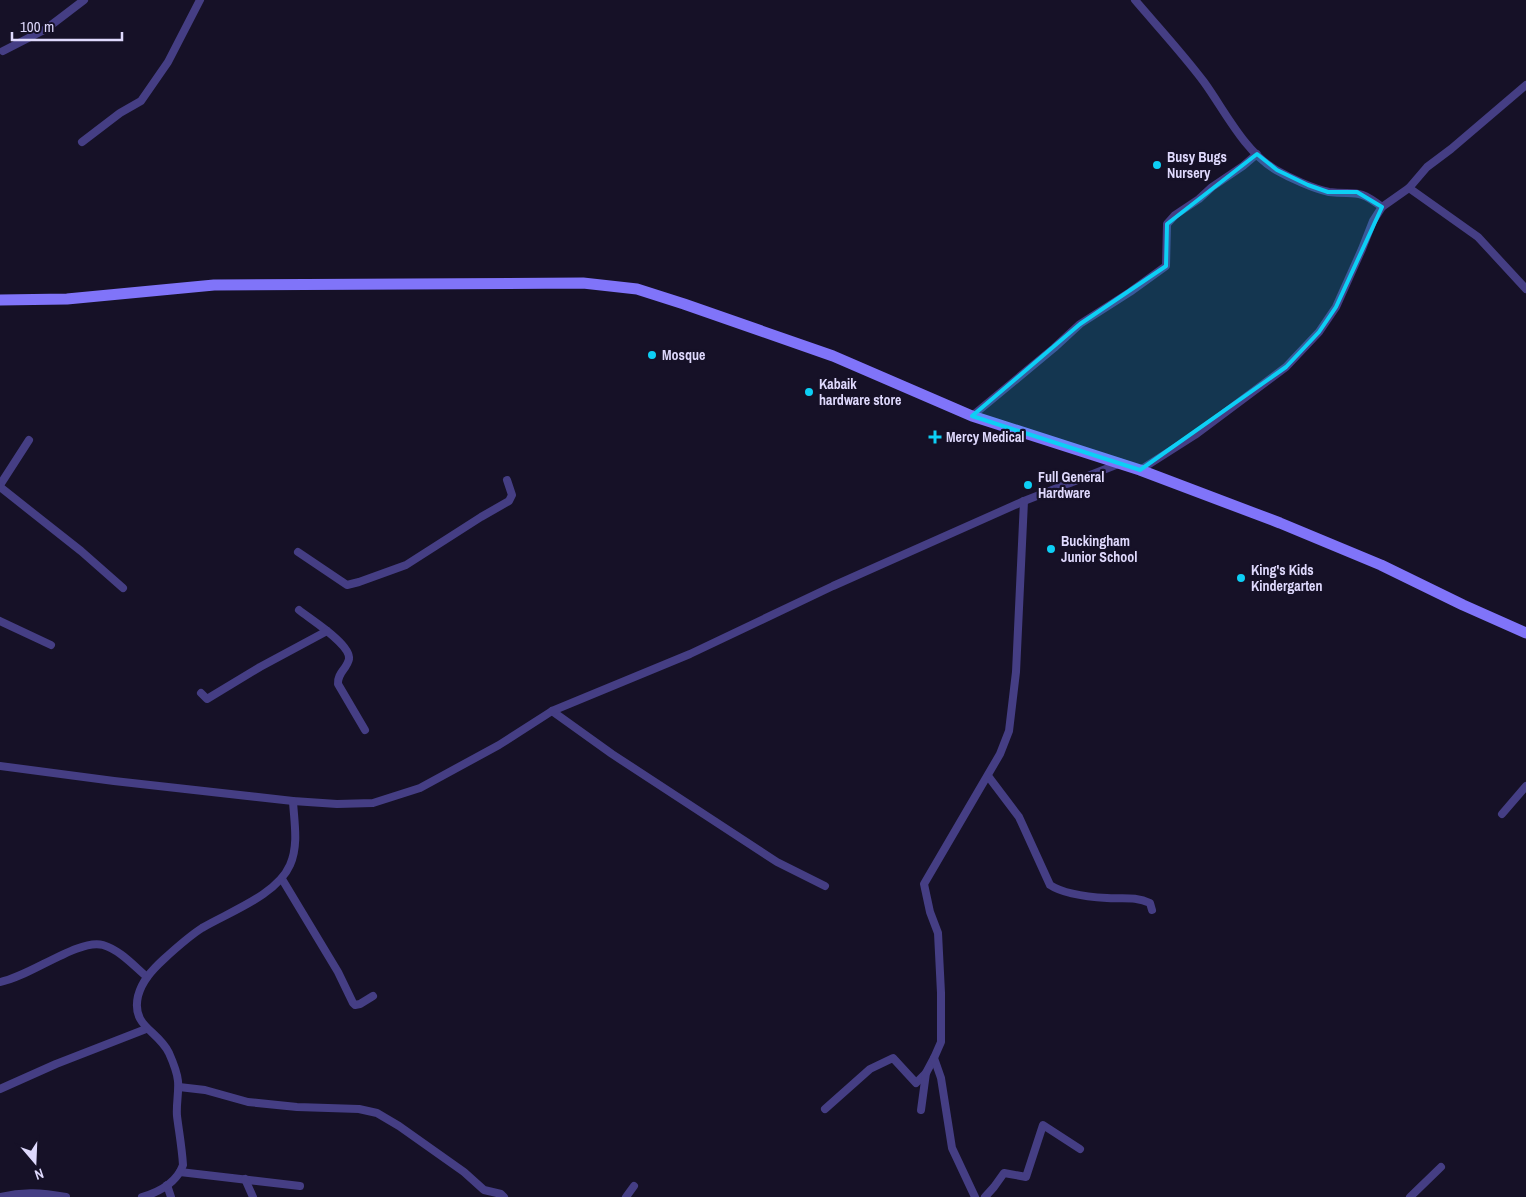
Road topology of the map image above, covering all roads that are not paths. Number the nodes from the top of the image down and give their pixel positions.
1 (84, 0) edge
2 (200, 0) edge
3 (1135, 0) edge
4 (4, 52) dead end
5 (1526, 85) edge
6 (82, 142) dead end
7 (1257, 154) junction
8 (1409, 188) junction
9 (1382, 206) junction
10 (1526, 289) edge
11 (0, 300) edge
12 (972, 416) junction
13 (29, 440) dead end
14 (1121, 463) junction
15 (1140, 470) junction
16 (507, 480) dead end
17 (0, 486) edge
18 (1024, 501) junction
19 (298, 552) dead end
20 (123, 588) dead end
21 (299, 610) dead end
22 (0, 621) edge
23 (327, 631) junction
24 (1526, 633) edge
25 (51, 645) dead end
26 (202, 693) dead end
27 (552, 711) junction
28 (365, 730) dead end
29 (0, 766) edge
30 (988, 776) junction
31 (1526, 786) edge
32 (293, 801) junction
33 (1502, 814) dead end
34 (282, 879) junction
35 (825, 886) dead end
36 (1152, 910) dead end
37 (146, 977) junction
38 (0, 982) edge
39 (373, 996) dead end
40 (146, 1029) junction
41 (934, 1058) junction
42 (926, 1073) junction
43 (178, 1087) junction
44 (0, 1089) edge
45 (825, 1109) dead end
46 (921, 1110) dead end
47 (1080, 1149) dead end
48 (1441, 1167) dead end
49 (180, 1172) junction
50 (245, 1179) junction
51 (167, 1185) junction
52 (300, 1186) dead end
53 (634, 1186) dead end
54 (0, 1197) edge
55 (66, 1197) edge
56 (142, 1197) edge
57 (171, 1197) edge
58 (253, 1197) edge
59 (504, 1197) edge
60 (626, 1197) edge
61 (975, 1197) edge
62 (985, 1197) edge
63 (1410, 1197) edge

1 - 4 street
2 - 6 street
3 - 7 street
5 - 8 street
7 - 9 street
7 - 12 street
8 - 9 street
8 - 10 street
9 - 15 street
11 - 12 street
12 - 14 street
13 - 17 street
14 - 15 street
14 - 18 street
15 - 24 street
16 - 19 street
17 - 20 street
18 - 27 street
18 - 30 street
21 - 23 street
22 - 25 street
23 - 26 street
23 - 28 street
27 - 32 street
27 - 35 street
29 - 32 street
30 - 36 street
30 - 41 street
31 - 33 street
32 - 34 street
34 - 37 street
34 - 39 street
37 - 38 street
37 - 40 street
40 - 43 street
40 - 44 street
41 - 42 street
41 - 61 street
42 - 45 street
42 - 46 street
43 - 49 street
43 - 59 street
47 - 62 street
48 - 63 street
49 - 50 street
49 - 51 street
50 - 52 street
50 - 58 street
51 - 56 street
51 - 57 street
53 - 60 street
54 - 55 street

